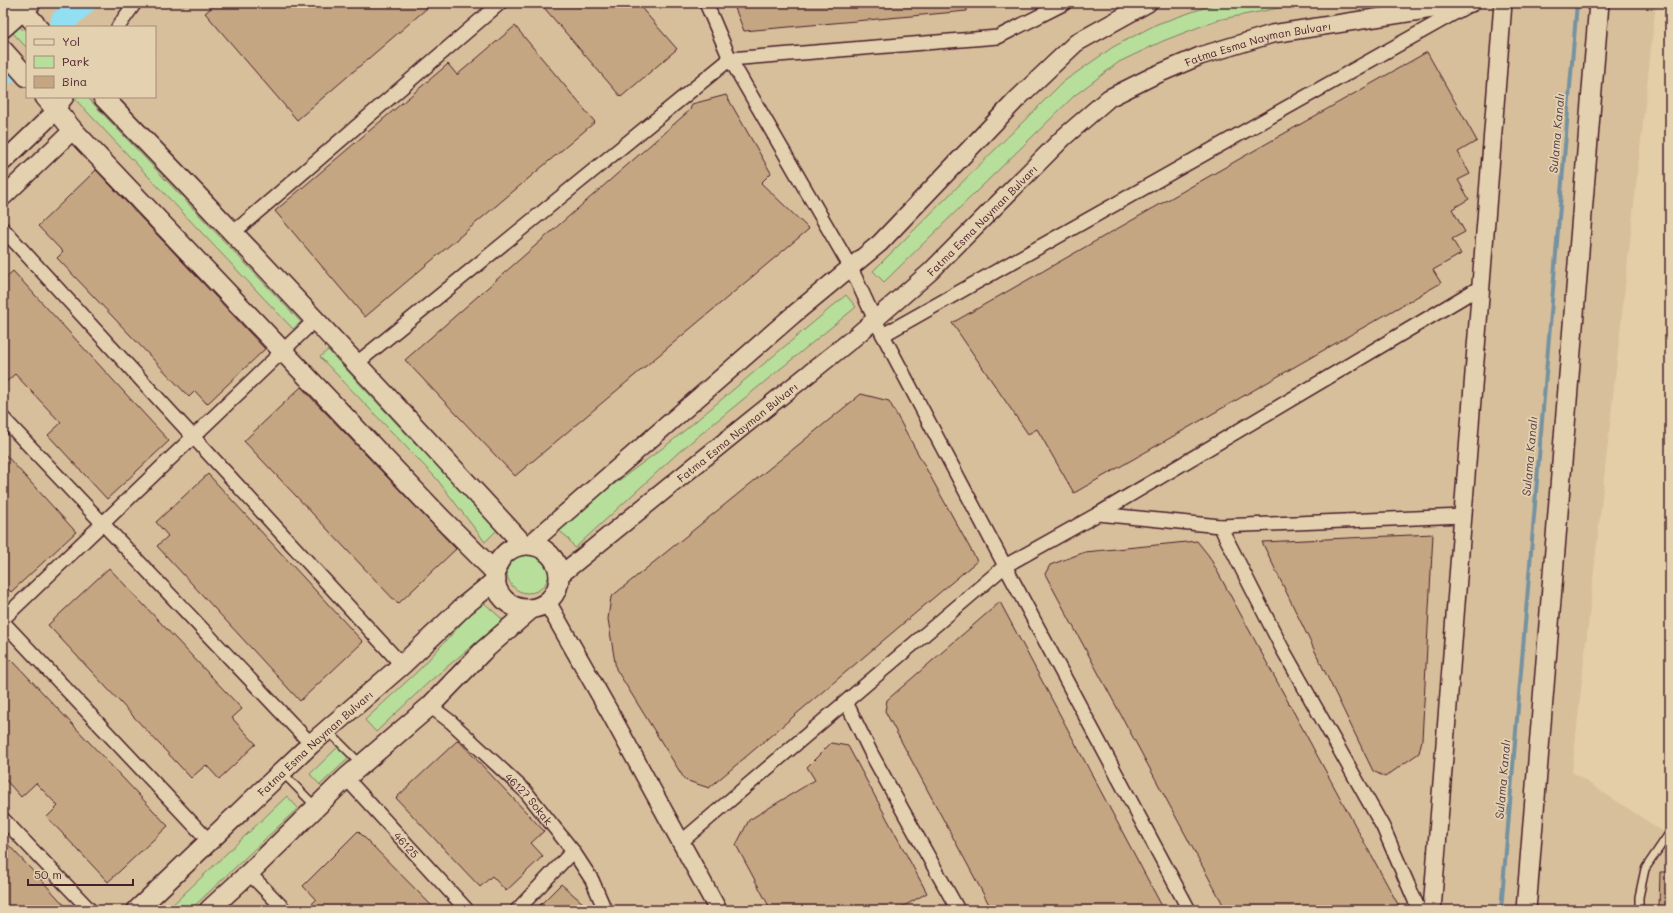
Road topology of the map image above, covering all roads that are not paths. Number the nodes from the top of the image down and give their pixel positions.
1 (135, 3) edge
2 (500, 3) edge
3 (706, 3) edge
4 (1065, 3) edge
5 (1472, 3) edge
6 (1503, 3) edge
7 (1599, 3) edge
8 (1145, 4) edge
9 (20, 5) edge
10 (37, 26) edge
11 (119, 26) edge
12 (3, 28) edge
13 (3, 50) edge
14 (730, 59) junction
15 (26, 76) edge
16 (104, 98) edge
17 (56, 101) edge
18 (73, 130) junction
19 (3, 162) edge
20 (3, 198) edge
21 (3, 229) edge
22 (234, 232) junction
23 (851, 268) junction
24 (1482, 286) junction
25 (316, 320) junction
26 (879, 327) junction
27 (283, 351) junction
28 (357, 363) junction
29 (3, 418) edge
30 (193, 437) junction
31 (1098, 514) junction
32 (1463, 516) junction
33 (103, 524) junction
34 (1220, 526) junction
35 (526, 545) junction
36 (1005, 566) junction
37 (496, 576) junction
38 (559, 576) junction
39 (539, 605) junction
40 (3, 619) edge
41 (3, 622) edge
42 (402, 665) junction
43 (846, 702) junction
44 (430, 706) junction
45 (327, 730) junction
46 (311, 744) junction
47 (362, 764) junction
48 (282, 772) junction
49 (346, 778) junction
50 (316, 807) junction
51 (3, 819) edge
52 (1670, 832) edge
53 (209, 841) junction
54 (681, 842) junction
55 (572, 851) junction
56 (249, 873) junction
57 (90, 910) edge
58 (137, 910) edge
59 (209, 910) edge
60 (284, 910) edge
61 (467, 910) edge
62 (517, 910) edge
63 (605, 910) edge
64 (718, 910) edge
65 (958, 910) edge
66 (1189, 910) edge
67 (1419, 910) edge
68 (1432, 910) edge
69 (1526, 910) edge
70 (1638, 910) edge

1 - 11 street
2 - 22 street
3 - 14 street
4 - 14 street
5 - 26 street
5 - 26 street, Fatma Esma Nayman Bulvarı
6 - 24 street
7 - 69 main road
8 - 23 street
9 - 10 main road
9 - 12 main road
13 - 15 main road
14 - 23 street
14 - 28 street
16 - 22 main road
17 - 18 main road
17 - 19 street
18 - 20 street
18 - 27 main road
21 - 30 street
22 - 25 main road
23 - 26 street
23 - 35 street
24 - 31 street
24 - 32 street
25 - 27 street
25 - 28 main road
26 - 36 street
26 - 38 street, Fatma Esma Nayman Bulvarı
27 - 30 street
27 - 37 main road
28 - 35 main road
29 - 33 street
30 - 33 street
30 - 42 street
31 - 34 street
31 - 36 street
32 - 34 street
32 - 68 street
33 - 40 street
33 - 46 street
34 - 67 street
35 - 37 main road
35 - 38 main road
36 - 43 street
36 - 66 street
37 - 39 main road
37 - 42 main road, Fatma Esma Nayman Bulvarı
38 - 39 main road
39 - 44 main road
39 - 54 street
41 - 53 street
42 - 45 main road, Fatma Esma Nayman Bulvarı
43 - 54 street
43 - 65 street
44 - 47 main road
44 - 55 street, 46127 Sokak
45 - 46 main road, Fatma Esma Nayman Bulvarı
45 - 47 lane
46 - 48 main road, Fatma Esma Nayman Bulvarı
47 - 49 main road
48 - 50 lane
48 - 53 main road, Fatma Esma Nayman Bulvarı
49 - 50 main road
49 - 61 street, 46125
50 - 56 main road
51 - 57 street
52 - 70 lane
53 - 58 main road, Fatma Esma Nayman Bulvarı
54 - 64 street
55 - 62 street
55 - 63 street, 46127 Sokak
56 - 59 main road
56 - 60 street

